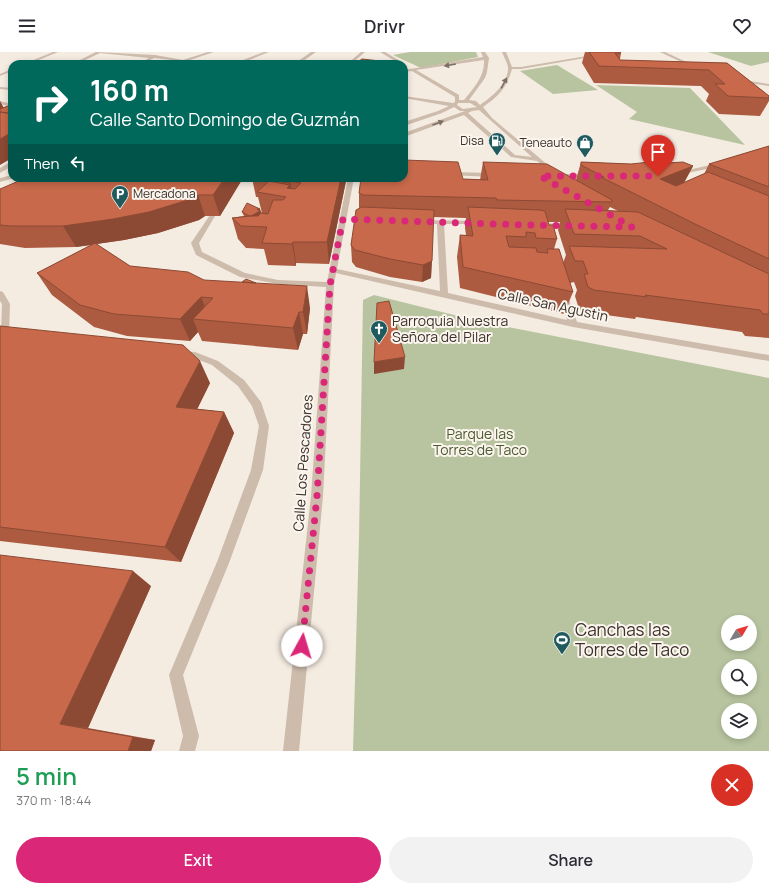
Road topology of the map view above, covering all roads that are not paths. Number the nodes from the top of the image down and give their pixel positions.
1 (56, 52) edge
2 (99, 52) edge
3 (162, 52) edge
4 (212, 52) edge
5 (267, 52) edge
6 (314, 52) edge
7 (363, 52) edge
8 (382, 52) edge
9 (483, 52) edge
10 (504, 52) edge
11 (618, 52) edge
12 (662, 52) edge
13 (154, 57) junction
14 (487, 58) junction
15 (36, 60) edge
16 (82, 60) edge
17 (148, 60) edge
18 (183, 60) joint
19 (246, 60) edge
20 (302, 60) edge
21 (354, 60) edge
22 (396, 60) edge
23 (408, 67) edge
24 (510, 68) junction
25 (408, 70) edge
26 (412, 70) junction
27 (703, 70) edge
28 (0, 71) edge
29 (7, 72) joint
30 (0, 75) edge
31 (731, 78) edge
32 (769, 85) edge
33 (408, 98) edge
34 (464, 100) junction
35 (456, 104) junction
36 (480, 107) junction
37 (472, 110) junction
38 (464, 113) junction
39 (408, 123) edge
40 (408, 134) edge
41 (511, 138) junction
42 (498, 143) junction
43 (539, 160) junction
44 (727, 162) edge
45 (443, 174) edge
46 (503, 175) edge
47 (546, 176) edge
48 (558, 176) junction
49 (597, 176) edge
50 (683, 181) edge
51 (351, 182) edge
52 (212, 216) edge
53 (410, 221) edge
54 (440, 222) junction
55 (487, 224) edge
56 (579, 226) edge
57 (540, 228) edge
58 (334, 270) junction
59 (330, 285) junction
60 (561, 286) edge
61 (0, 294) edge
62 (444, 295) junction
63 (573, 324) junction
64 (18, 341) edge
65 (172, 353) edge
66 (769, 358) edge
67 (187, 751) edge
68 (292, 751) edge

1 - 15 street
2 - 13 street
2 - 16 street
3 - 13 street
4 - 18 street
5 - 19 street
6 - 20 street
7 - 21 street
8 - 22 street
9 - 14 street
10 - 24 street
11 - 24 street
12 - 27 street
13 - 17 street
13 - 18 street
14 -> 26 street
14 - 34 street
23 - 26 street
36 -> 24 street
25 - 26 street
26 - 35 street
28 - 29 street
29 - 30 street
31 - 32 street
33 - 35 street
34 - 35 street
34 - 36 street
35 - 37 street
35 - 39 street
36 - 37 street
36 - 41 street
37 - 38 street
40 -> 38 street
38 - 42 street
41 - 42 street
41 - 43 street
42 - 43 street
43 - 48 street
44 - 50 street
45 - 46 street
47 - 48 street
48 - 49 street
51 - 58 street, Calle Los Pescadores
52 - 59 street
53 - 54 street
54 - 55 street
54 - 62 street
56 - 57 street
58 - 59 street, Calle Los Pescadores
58 - 62 street, Calle San Agustìn
59 - 68 street, Calle Los Pescadores
60 - 63 street
61 - 64 street
62 - 63 street, Calle San Agustìn
63 - 66 street, Calle San Agustìn
65 - 67 street

